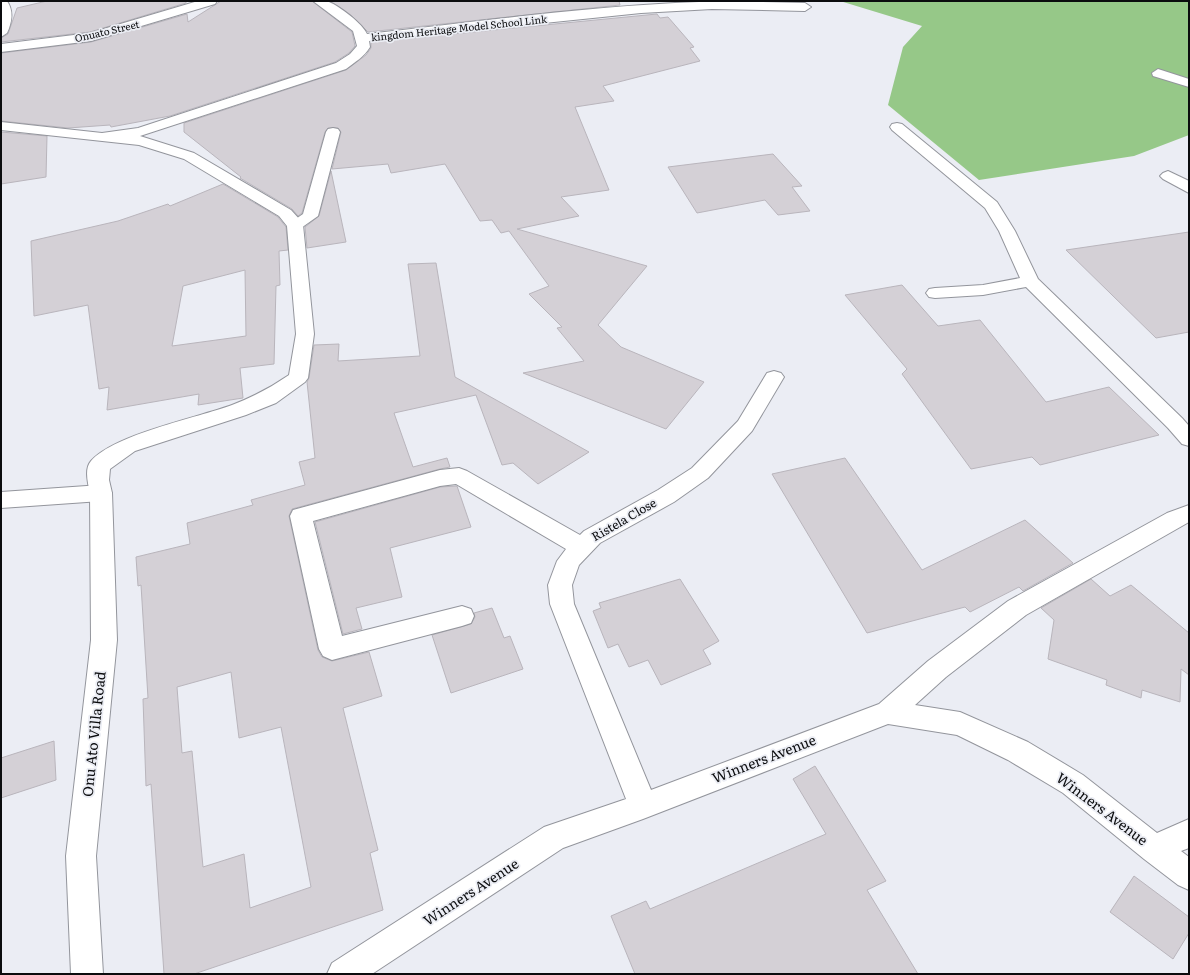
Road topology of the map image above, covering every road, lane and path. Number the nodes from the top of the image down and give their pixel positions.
1 (1, 1) edge
2 (211, 1) edge
3 (319, 1) edge
4 (805, 7) dead end
5 (1, 33) edge
6 (362, 38) junction
7 (1, 48) edge
8 (1158, 73) dead end
9 (1189, 83) edge
10 (1, 126) edge
11 (897, 127) dead end
12 (333, 132) dead end
13 (102, 137) junction
14 (1168, 176) dead end
15 (1189, 188) edge
16 (295, 225) junction
17 (1030, 281) junction
18 (935, 293) dead end
19 (774, 377) dead end
20 (1182, 423) edge
21 (1189, 439) edge
22 (101, 493) junction
23 (1, 500) edge
24 (1189, 513) edge
25 (582, 547) junction
26 (462, 616) dead end
27 (888, 712) junction
28 (643, 806) junction
29 (1189, 833) edge
30 (1154, 849) junction
31 (1189, 875) edge
32 (88, 974) edge
33 (343, 974) edge

1 - 5 street
2 - 7 street, Onuato Street
3 - 6 street
4 - 6 street, kingdom Heritage Model School Link
6 - 13 street, kingdom Heritage Model School Link
8 - 9 lane
10 - 13 street
11 - 17 street
12 - 16 lane
13 - 16 street
14 - 15 street
16 - 22 street, Onu Ato Villa Road
17 - 18 street
17 - 20 street
19 - 25 street, Ristela Close
20 - 21 street
22 - 23 lane
22 - 32 street, Onu Ato Villa Road
24 - 27 street
25 - 26 street
25 - 28 street, Ristela Close
27 - 28 street, Winners Avenue
27 - 30 street, Winners Avenue
28 - 33 street, Winners Avenue
29 - 30 street, Winners Avenue
30 - 31 street

